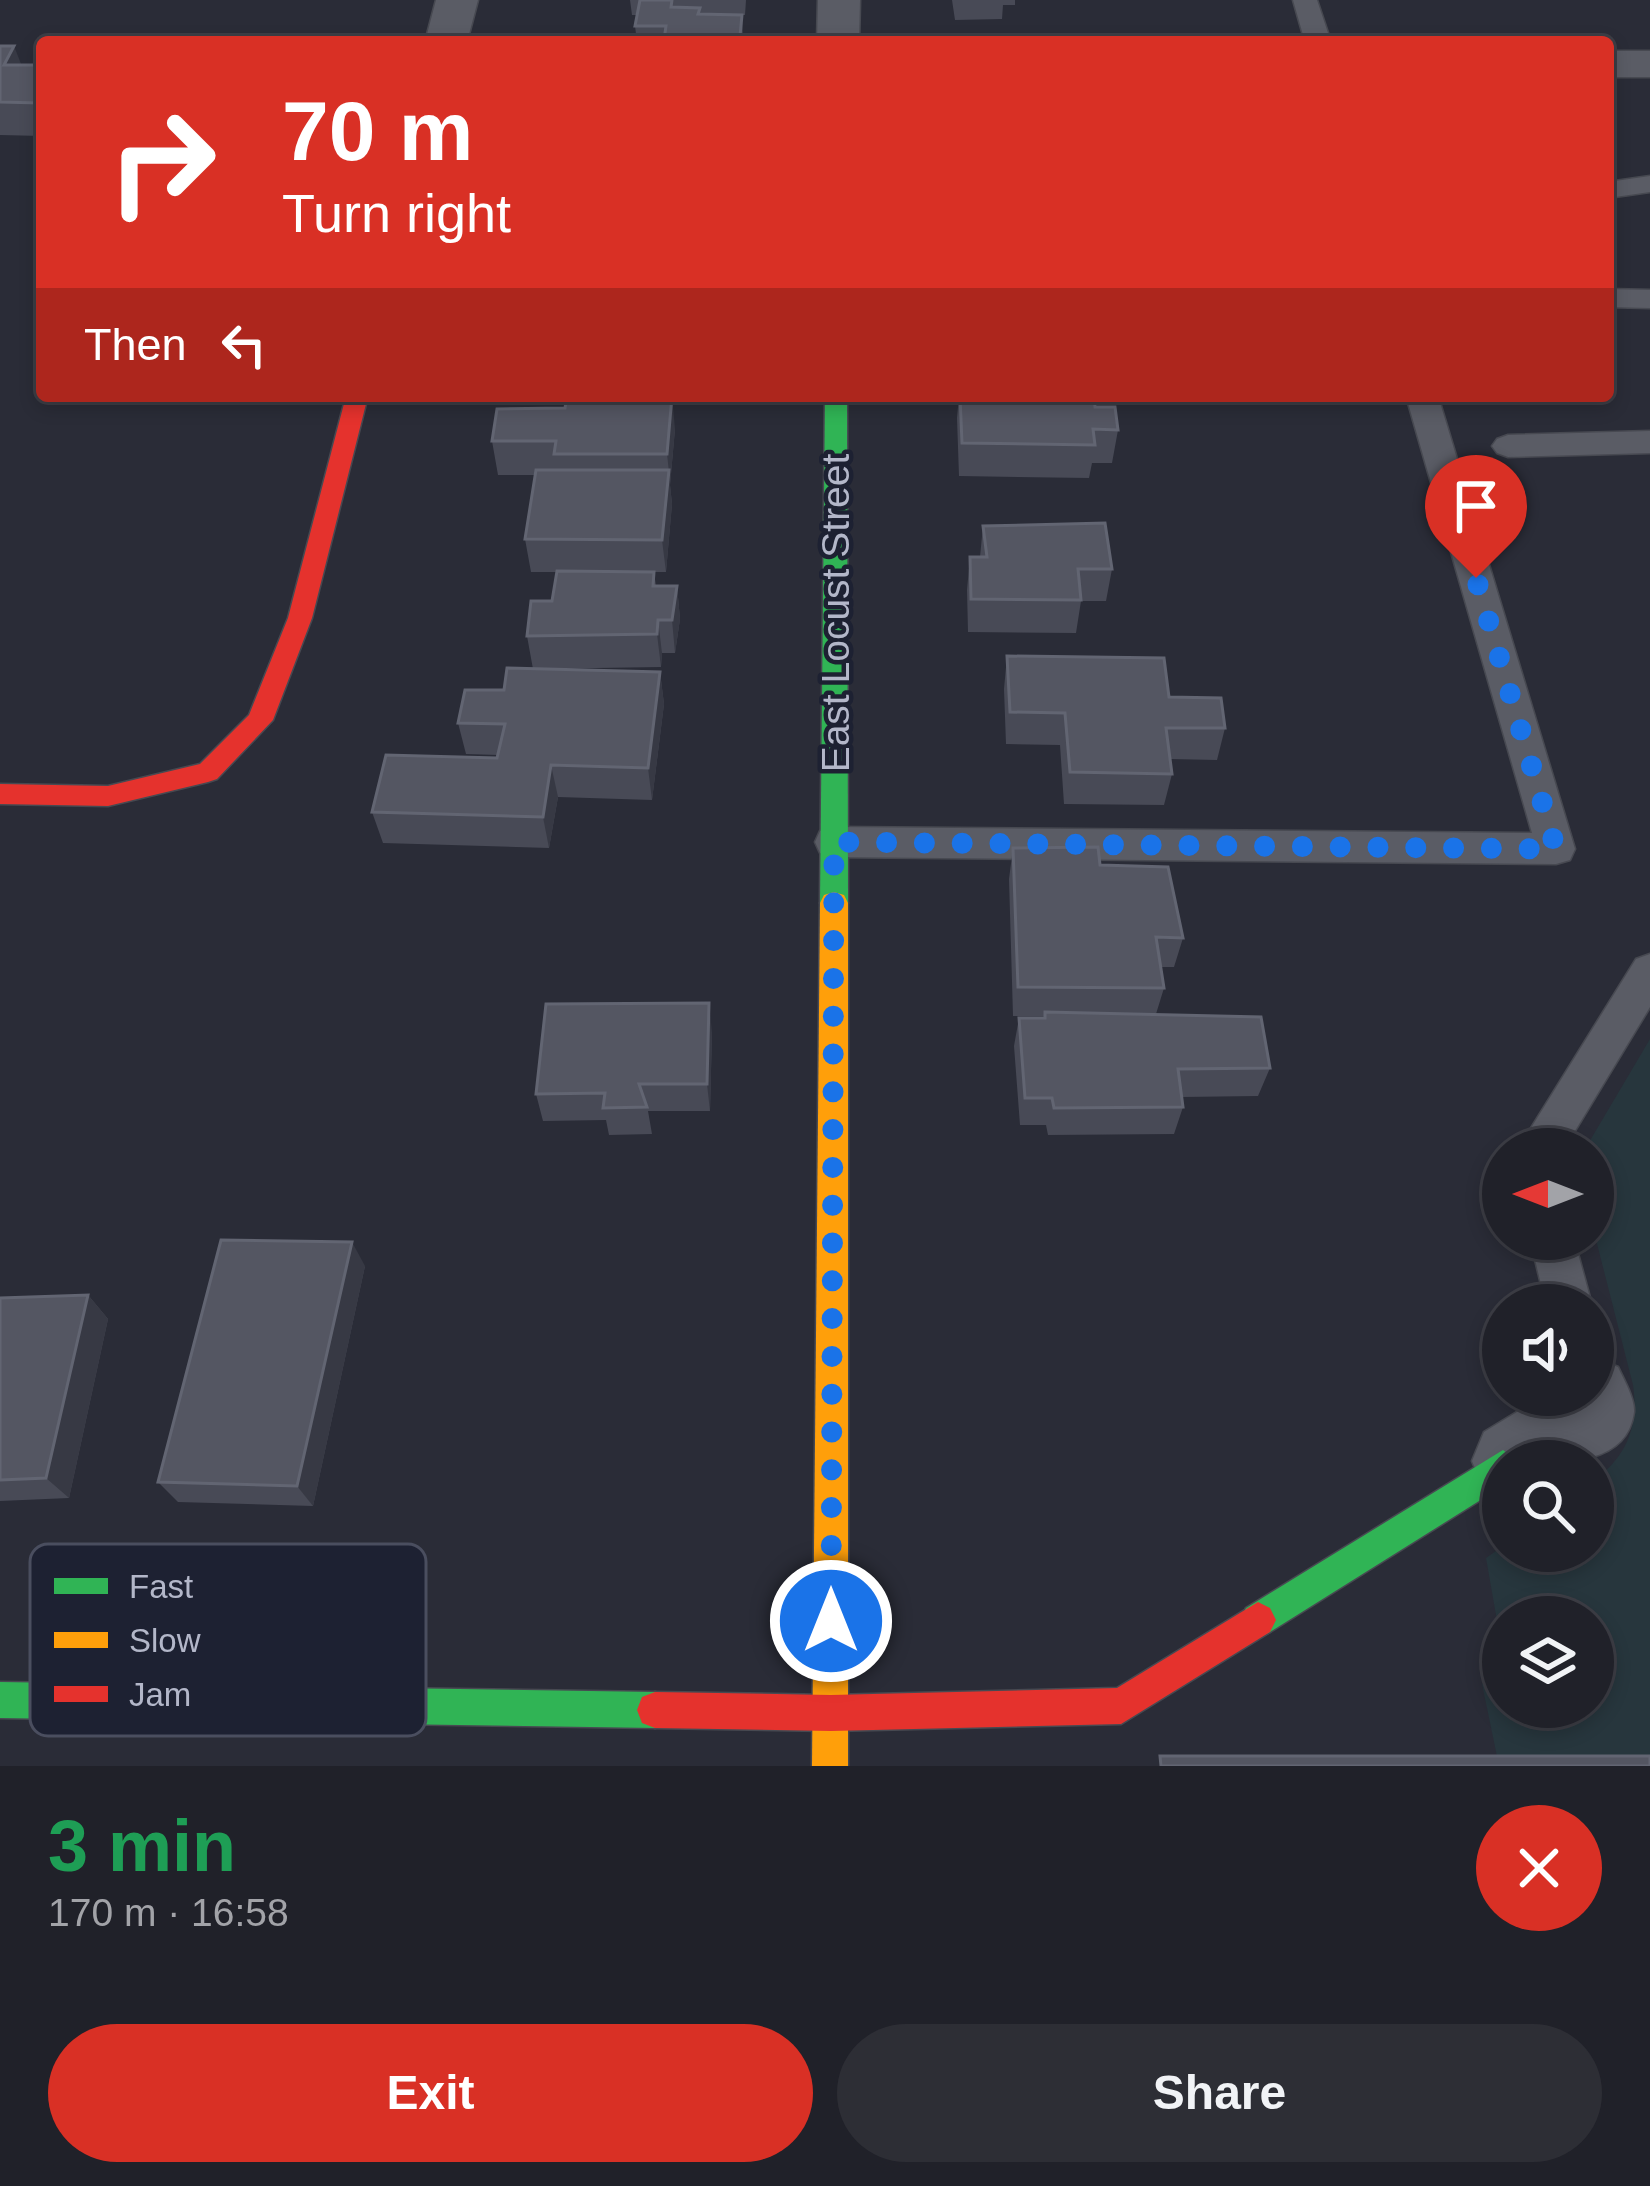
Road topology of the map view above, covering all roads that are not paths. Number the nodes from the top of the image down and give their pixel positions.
1 (457, 0) edge
2 (839, 0) edge
3 (1305, 0) edge
4 (448, 36) edge
5 (838, 36) edge
6 (1316, 36) edge
7 (1614, 64) edge
8 (1650, 64) edge
9 (1650, 184) edge
10 (1614, 189) edge
11 (1614, 298) edge
12 (1650, 299) edge
13 (355, 402) edge
14 (836, 402) edge
15 (1424, 402) edge
16 (1650, 442) edge
17 (1508, 446) dead end
18 (0, 794) edge
19 (834, 842) junction
20 (1650, 971) edge
21 (1553, 1128) edge
22 (1586, 1416) edge
23 (1547, 1440) edge
24 (1482, 1480) edge
25 (0, 1700) edge
26 (30, 1700) edge
27 (426, 1707) edge
28 (831, 1713) junction
29 (830, 1766) edge

1 - 4 street
2 - 5 street
3 - 6 lane
7 - 8 street
9 - 10 lane
11 - 12 lane
13 - 18 street
14 - 19 street, East Locust Street
15 - 19 lane
16 - 17 lane
19 - 28 street, East Locust Street
20 - 21 lane
22 - 23 street
24 - 28 street
25 - 26 street
27 - 28 street
28 - 29 street, East Locust Street

